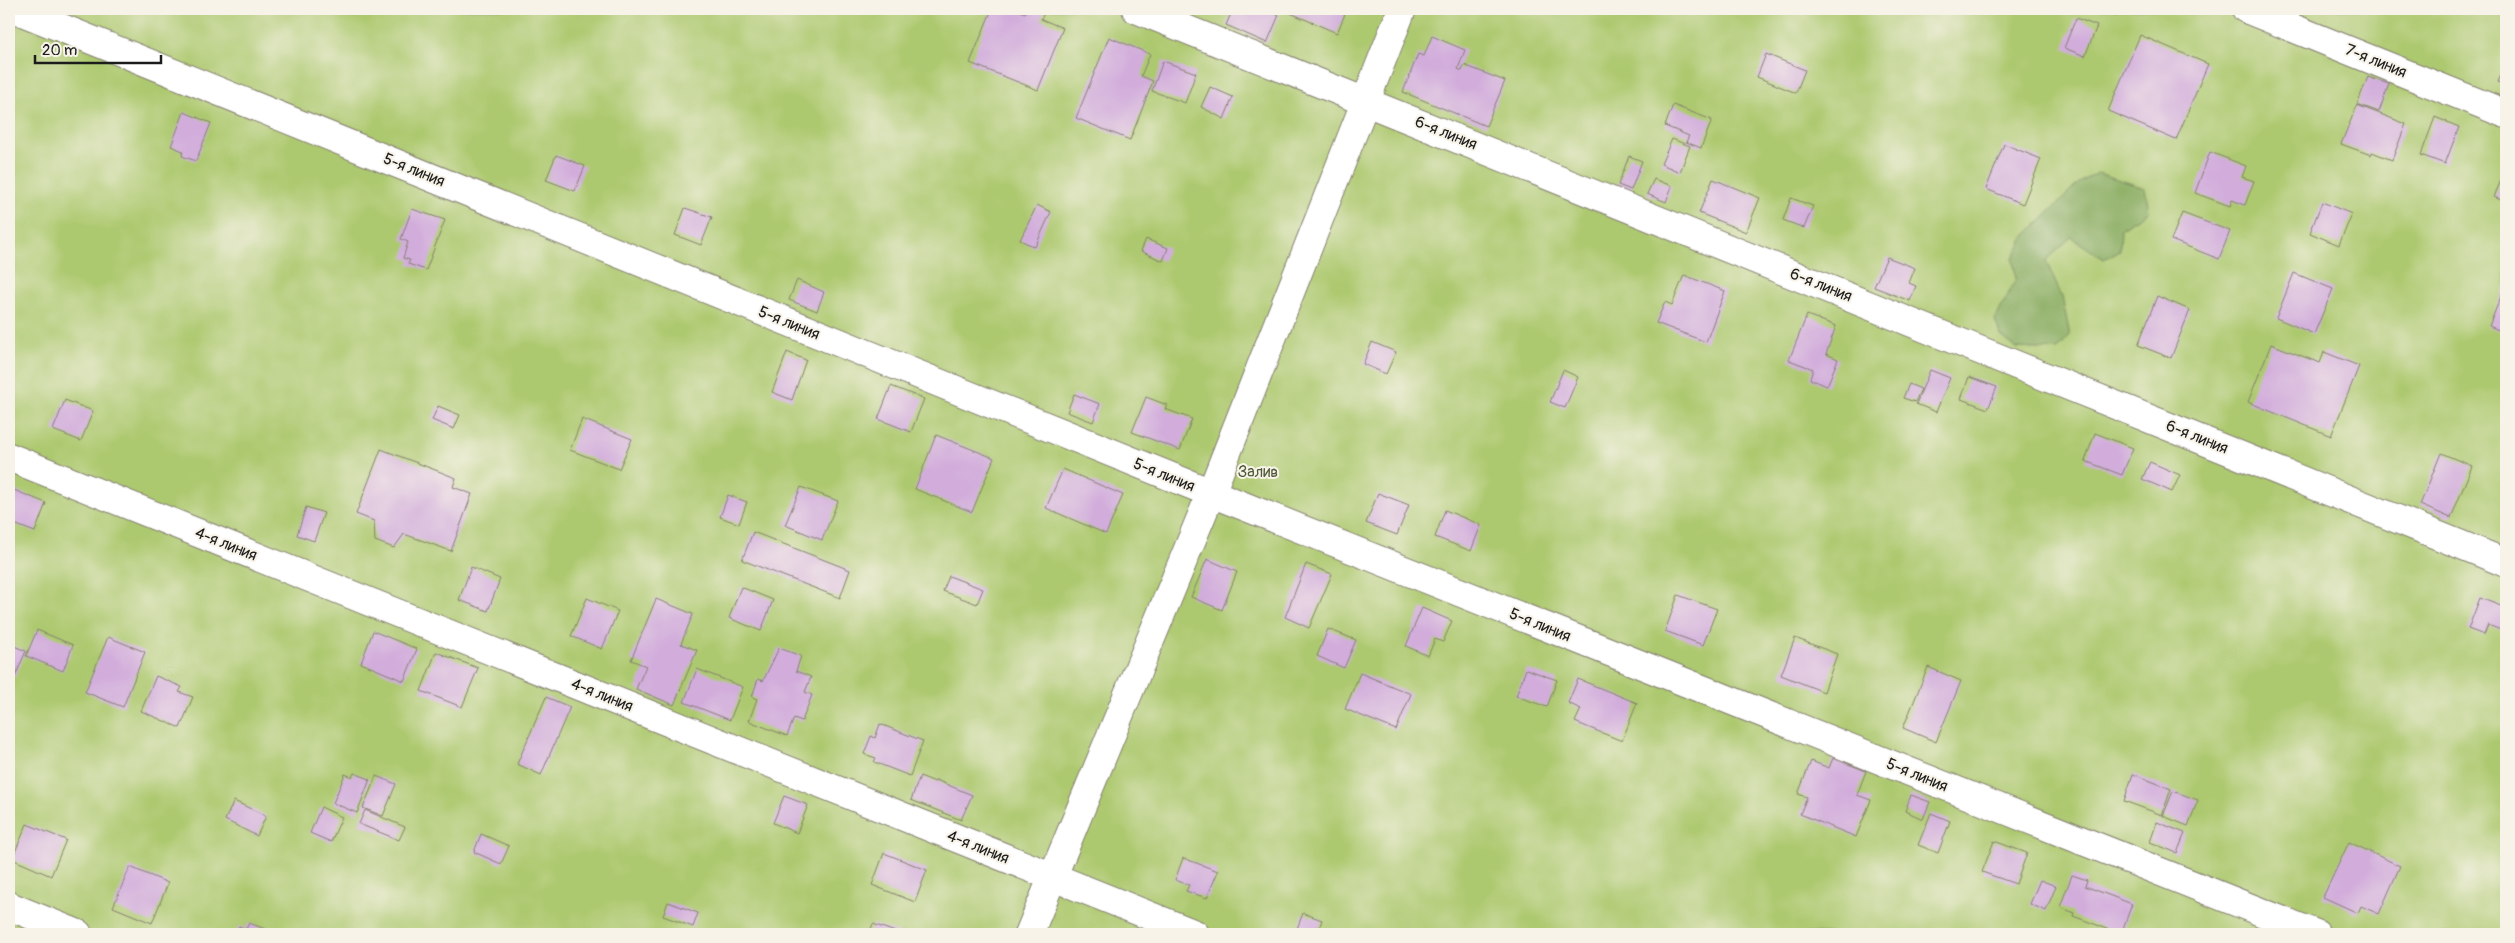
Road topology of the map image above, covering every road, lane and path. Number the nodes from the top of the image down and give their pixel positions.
1 (15, 9) edge
2 (1136, 9) edge
3 (1402, 9) edge
4 (2246, 9) edge
5 (1365, 100) junction
6 (2506, 114) edge
7 (9, 457) edge
8 (1210, 494) junction
9 (2506, 563) edge
10 (1053, 877) junction
11 (9, 906) edge
12 (78, 934) edge
13 (1029, 934) edge
14 (1195, 934) edge
15 (2316, 934) edge

1 - 8 street, 5-я линия
2 - 5 street, 6-я линия
3 - 5 street
4 - 6 street, 7-я линия
5 - 8 street
5 - 9 street, 6-я линия
7 - 10 street, 4-я линия
8 - 10 street
8 - 15 street, 5-я линия
10 - 13 street
10 - 14 street, 4-я линия
11 - 12 street

